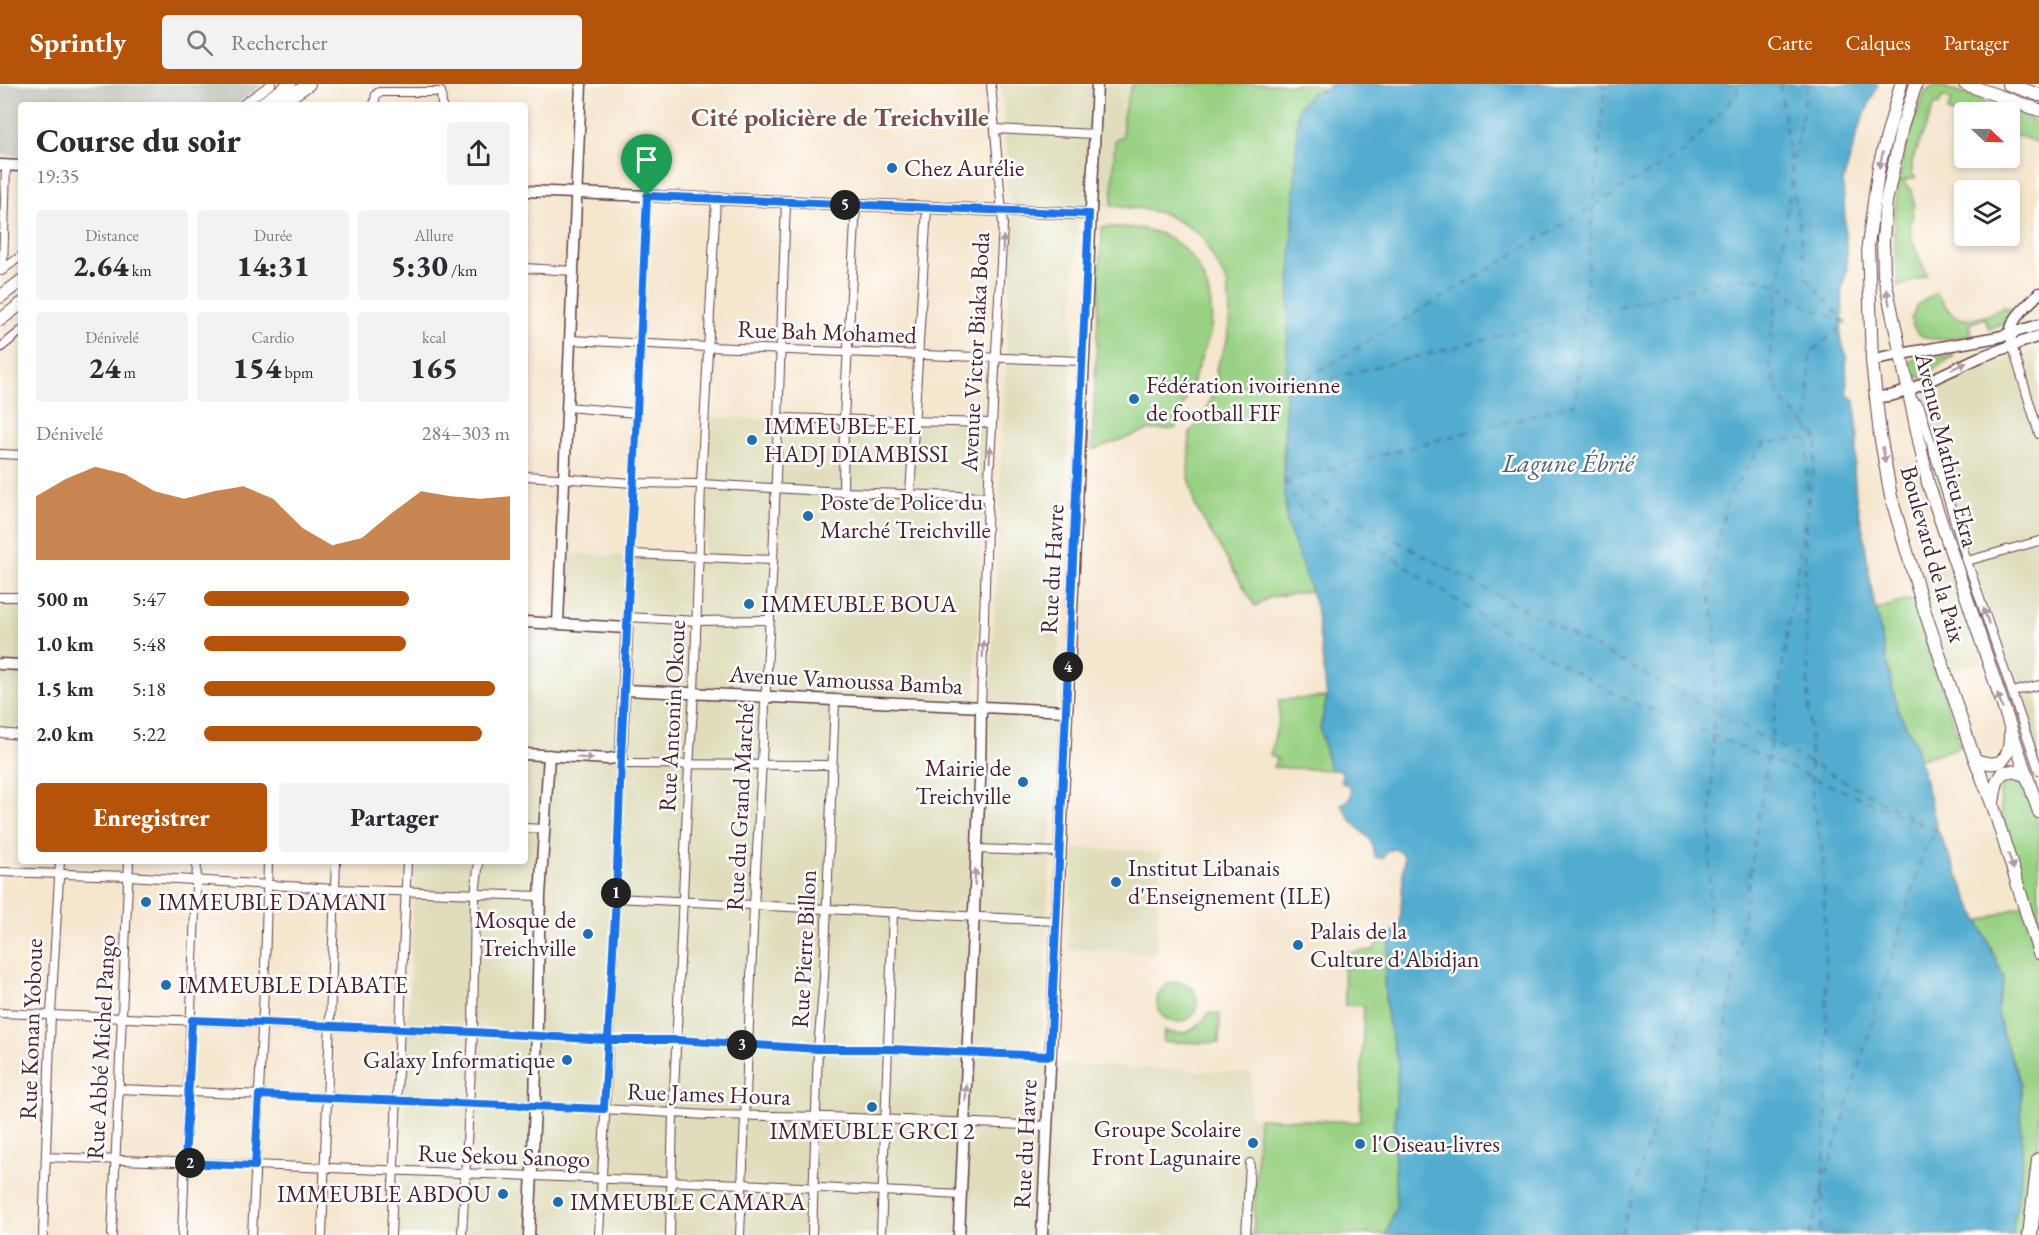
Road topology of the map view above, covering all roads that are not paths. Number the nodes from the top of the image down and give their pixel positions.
1 (271, 84) edge
2 (290, 84) edge
3 (309, 84) edge
4 (581, 84) edge
5 (991, 84) edge
6 (1097, 84) edge
7 (1901, 84) edge
8 (1965, 84) edge
9 (2007, 84) edge
10 (1915, 87) edge
11 (2039, 95) edge
12 (246, 102) edge
13 (264, 102) edge
14 (282, 102) edge
15 (375, 102) edge
16 (442, 102) edge
17 (2039, 110) edge
18 (995, 129) junction
19 (1094, 134) junction
20 (3, 165) edge
21 (18, 166) edge
22 (528, 191) edge
23 (577, 193) junction
24 (647, 196) junction
25 (716, 199) junction
26 (786, 201) junction
27 (856, 205) junction
28 (927, 207) junction
29 (1002, 210) junction
30 (1089, 214) junction
31 (18, 258) edge
32 (528, 268) edge
33 (1, 271) edge
34 (574, 271) junction
35 (18, 283) edge
36 (2039, 294) edge
37 (0, 297) edge
38 (18, 306) edge
39 (0, 320) edge
40 (2039, 325) edge
41 (18, 333) edge
42 (2009, 334) junction
43 (2039, 336) edge
44 (570, 340) junction
45 (639, 344) junction
46 (2012, 345) junction
47 (708, 347) junction
48 (0, 348) edge
49 (780, 350) junction
50 (849, 352) junction
51 (917, 354) junction
52 (1900, 354) junction
53 (995, 357) junction
54 (1082, 361) junction
55 (1872, 361) junction
56 (1908, 394) junction
57 (1875, 397) junction
58 (567, 407) junction
59 (636, 413) junction
60 (777, 418) junction
61 (844, 418) junction
62 (914, 422) junction
63 (992, 423) junction
64 (2039, 434) edge
65 (0, 454) edge
66 (18, 455) edge
67 (528, 476) edge
68 (564, 478) junction
69 (634, 483) junction
70 (701, 484) junction
71 (774, 489) junction
72 (843, 492) junction
73 (910, 495) junction
74 (988, 497) junction
75 (2039, 541) edge
76 (1962, 544) junction
77 (1949, 547) junction
78 (631, 555) junction
79 (698, 556) junction
80 (773, 560) junction
81 (1967, 561) junction
82 (0, 597) edge
83 (18, 597) edge
84 (697, 621) junction
85 (770, 621) junction
86 (528, 622) edge
87 (558, 623) junction
88 (627, 623) junction
89 (2001, 660) junction
90 (1988, 663) junction
91 (0, 664) edge
92 (18, 665) edge
93 (2039, 685) edge
94 (625, 690) junction
95 (2012, 692) junction
96 (694, 694) junction
97 (766, 697) junction
98 (835, 700) junction
99 (981, 707) junction
100 (1066, 711) junction
101 (2009, 728) junction
102 (0, 733) edge
103 (18, 735) edge
104 (528, 754) edge
105 (549, 755) junction
106 (621, 760) junction
107 (1976, 760) junction
108 (2037, 761) edge
109 (762, 764) junction
110 (689, 765) junction
111 (832, 765) junction
112 (2039, 771) edge
113 (2026, 776) junction
114 (1993, 806) junction
115 (2039, 812) edge
116 (528, 828) edge
117 (544, 829) junction
118 (976, 849) junction
119 (1060, 852) junction
120 (60, 864) edge
121 (129, 864) edge
122 (197, 864) edge
123 (268, 864) edge
124 (336, 864) edge
125 (408, 864) edge
126 (478, 864) edge
127 (0, 872) edge
128 (59, 874) junction
129 (129, 876) junction
130 (196, 880) junction
131 (267, 884) junction
132 (335, 889) junction
133 (406, 891) junction
134 (475, 894) junction
135 (540, 896) junction
136 (616, 898) junction
137 (684, 903) junction
138 (753, 906) junction
139 (825, 909) junction
140 (893, 912) junction
141 (973, 917) junction
142 (1056, 921) junction
143 (2039, 953) edge
144 (0, 1012) edge
145 (51, 1014) junction
146 (122, 1017) junction
147 (192, 1020) junction
148 (262, 1023) junction
149 (330, 1026) junction
150 (400, 1029) junction
151 (473, 1032) junction
152 (536, 1037) junction
153 (608, 1040) junction
154 (677, 1040) junction
155 (748, 1045) junction
156 (818, 1049) junction
157 (889, 1049) junction
158 (968, 1052) junction
159 (1050, 1056) junction
160 (119, 1089) junction
161 (189, 1092) junction
162 (259, 1095) junction
163 (327, 1097) junction
164 (397, 1101) junction
165 (469, 1104) junction
166 (535, 1106) junction
167 (604, 1109) junction
168 (673, 1113) junction
169 (744, 1116) junction
170 (816, 1117) junction
171 (887, 1120) junction
172 (964, 1123) junction
173 (1047, 1126) junction
174 (46, 1157) junction
175 (116, 1160) junction
176 (2039, 1160) edge
177 (185, 1163) junction
178 (1250, 1163) dead end
179 (255, 1166) junction
180 (324, 1168) junction
181 (394, 1171) junction
182 (465, 1174) junction
183 (532, 1177) junction
184 (601, 1179) junction
185 (672, 1182) junction
186 (741, 1184) junction
187 (814, 1188) junction
188 (884, 1192) junction
189 (961, 1195) junction
190 (43, 1235) edge
191 (112, 1235) edge
192 (182, 1235) edge
193 (252, 1235) edge
194 (322, 1235) edge
195 (392, 1235) edge
196 (462, 1235) edge
197 (529, 1235) edge
198 (598, 1235) edge
199 (670, 1235) edge
200 (740, 1235) edge
201 (812, 1235) edge
202 (881, 1235) edge
203 (959, 1235) edge
204 (1042, 1235) edge
205 (1246, 1235) edge
206 (2030, 1235) edge

1 - 12 street
2 - 13 main road
3 - 14 main road
4 - 23 street
5 - 18 street, Avenue Victor Biaka Boda
6 - 19 street, Rue du Havre
7 -> 55 main road, Boulevard de la Paix
8 - 17 main road
9 - 11 main road
52 -> 10 main road, Avenue Mathieu Ekra
15 - 16 street
18 - 19 street
18 - 29 street, Avenue Victor Biaka Boda
19 - 30 street, Rue du Havre
20 - 21 street
20 - 33 street
22 - 23 street
23 - 24 street
23 - 34 street
24 - 25 street
24 - 45 street
25 - 26 street
25 - 47 street, Rue Antonin Okoue
26 - 27 street
26 - 49 street, Rue du Grand Marché
27 - 28 street
27 - 50 street
28 - 29 street
28 - 51 street
29 - 30 street
53 -> 29 street, Avenue Victor Biaka Boda
30 - 54 street, Rue du Havre
31 - 33 street
32 - 34 street
34 - 44 street
35 - 37 main road
36 - 42 street
38 - 39 main road
40 - 42 street
41 - 48 street
42 - 46 street
42 - 52 street
43 - 46 street
44 - 45 street, Rue Bah Mohamed
44 - 58 street
45 - 47 street, Rue Bah Mohamed
45 - 59 street
56 -> 46 street
46 - 64 street
47 - 49 street, Rue Bah Mohamed
47 - 70 street, Rue Antonin Okoue
49 - 50 street, Rue Bah Mohamed
49 - 60 street, Rue du Grand Marché
50 - 51 street, Rue Bah Mohamed
50 - 61 street
51 - 53 street, Rue Bah Mohamed
51 - 62 street
52 - 55 street
52 - 56 main road, Avenue Mathieu Ekra
53 - 54 street, Rue Bah Mohamed
53 - 63 street, Avenue Victor Biaka Boda
54 - 100 street, Rue du Havre
55 - 57 main road, Boulevard de la Paix
56 - 57 street
56 - 76 street
56 - 77 main road, Avenue Mathieu Ekra
57 -> 107 main road, Boulevard de la Paix
58 - 59 street
58 - 68 street
59 - 69 street
60 - 61 street
60 - 71 street, Rue du Grand Marché
61 - 62 street
61 - 72 street
62 - 63 street
62 - 73 street
74 -> 63 street, Avenue Victor Biaka Boda
65 - 66 street
67 - 68 street
68 - 69 street
68 - 87 street
69 - 70 street
69 - 78 street
70 - 71 street
70 - 79 street, Rue Antonin Okoue
71 - 72 street
71 - 80 street, Rue du Grand Marché
72 - 73 street
73 - 74 street
99 -> 74 street, Avenue Victor Biaka Boda
75 - 81 street
76 - 77 street
76 - 81 street
77 - 90 main road, Avenue Mathieu Ekra
78 - 79 street
78 - 88 street
79 - 80 street
79 - 84 street, Rue Antonin Okoue
80 - 85 street, Rue du Grand Marché
89 -> 81 street
82 - 83 street
84 - 85 street
84 - 88 street
84 - 96 street, Rue Antonin Okoue
85 - 97 street, Rue du Grand Marché
86 - 87 street
87 - 88 street
88 - 94 street
89 - 90 street
89 - 95 street
101 -> 90 main road, Avenue Mathieu Ekra
91 - 92 street
93 - 95 street
94 - 96 street, Avenue Vamoussa Bamba
94 - 106 street
95 - 108 street
96 - 97 street, Avenue Vamoussa Bamba
96 - 110 street, Rue Antonin Okoue
97 - 98 street, Avenue Vamoussa Bamba
97 - 109 street, Rue du Grand Marché
98 - 99 street, Avenue Vamoussa Bamba
98 - 111 street, Rue Pierre Billon
99 - 100 street, Avenue Vamoussa Bamba
99 - 118 street, Avenue Victor Biaka Boda
100 - 119 street, Rue du Havre
101 - 107 main road
101 - 113 main road, Avenue Mathieu Ekra
102 - 103 street
104 - 105 street
105 -> 106 street
105 - 117 street
106 - 110 street
106 - 136 street
107 - 114 main road, Boulevard de la Paix
108 - 112 street
109 - 110 street
109 - 111 street
109 - 138 street, Rue du Grand Marché
110 - 137 street, Rue Antonin Okoue
111 - 139 street, Rue Pierre Billon
113 - 114 main road
113 - 115 main road, Avenue Mathieu Ekra
114 -> 143 main road, Boulevard de la Paix
116 - 117 street
117 - 135 street
118 - 119 street
141 -> 118 street, Avenue Victor Biaka Boda
119 - 142 street, Rue du Havre
120 - 128 street, Rue Konan Yoboue
121 - 129 street, Rue Abbé Michel Pango
122 - 130 street
123 - 131 street
124 - 132 street
125 - 133 street
126 - 134 street
127 - 128 street
128 - 129 street
128 - 145 street, Rue Konan Yoboue
129 - 130 street
129 - 146 street, Rue Abbé Michel Pango
130 - 131 street
130 - 147 street
131 - 132 street
131 - 148 street
132 - 133 street
132 - 149 street
133 - 134 street
133 - 150 street
134 - 135 street
134 - 151 street
135 - 152 street
136 - 137 street
136 - 153 street
137 - 138 street
137 - 154 street, Rue Antonin Okoue
138 - 139 street
138 - 155 street, Rue du Grand Marché
139 - 140 street
139 - 156 street, Rue Pierre Billon
140 - 141 street
140 - 157 street
141 - 142 street
141 - 158 street, Avenue Victor Biaka Boda
142 - 159 street, Rue du Havre
144 - 145 street
145 - 146 street
145 - 174 street, Rue Konan Yoboue
146 - 147 street
146 - 160 street, Rue Abbé Michel Pango
147 - 148 street
147 - 161 street
148 - 149 street
148 - 162 street
149 - 150 street
149 - 163 street
150 - 151 street
150 - 164 street
151 - 152 street
151 - 165 street
152 - 153 street
152 - 166 street
153 - 154 street
153 - 167 street
154 - 155 street
154 - 168 street, Rue Antonin Okoue
155 - 156 street
155 - 169 street, Rue du Grand Marché
156 - 157 street
156 - 170 street, Rue Pierre Billon
157 - 158 street
157 - 171 street
158 - 159 street
172 -> 158 street, Avenue Victor Biaka Boda
159 - 173 street, Rue du Havre
160 - 161 street, Rue James Houra
160 - 175 street, Rue Abbé Michel Pango
161 - 162 street, Rue James Houra
161 - 177 street
162 - 163 street, Rue James Houra
162 - 179 street
163 - 164 street, Rue James Houra
163 - 180 street
164 - 165 street, Rue James Houra
164 - 181 street
165 - 166 street, Rue James Houra
165 - 182 street
166 - 167 street, Rue James Houra
166 - 183 street
167 - 168 street, Rue James Houra
167 - 184 street
168 - 169 street, Rue James Houra
168 - 185 street, Rue Antonin Okoue
169 - 170 street, Rue James Houra
169 - 186 street, Rue du Grand Marché
170 - 171 street, Rue James Houra
170 - 187 street, Rue Pierre Billon
171 - 172 street, Rue James Houra
171 - 188 street
172 - 173 street, Rue James Houra
172 - 189 street, Avenue Victor Biaka Boda
173 - 204 street, Rue du Havre
174 - 175 street, Rue Sekou Sanogo
174 - 190 street, Rue Konan Yoboue
175 - 177 street, Rue Sekou Sanogo
175 - 191 street, Rue Abbé Michel Pango
176 - 206 highway
177 - 179 street, Rue Sekou Sanogo
177 - 192 street
178 - 205 street
179 - 180 street, Rue Sekou Sanogo
179 - 193 street
180 - 181 street, Rue Sekou Sanogo
180 - 194 street
181 - 182 street, Rue Sekou Sanogo
181 - 195 street
182 - 183 street, Rue Sekou Sanogo
182 - 196 street
183 - 184 street, Rue Sekou Sanogo
183 - 197 street
184 - 185 street, Rue Sekou Sanogo
184 - 198 street
185 - 186 street, Rue Sekou Sanogo
185 - 199 street, Rue Antonin Okoue
186 - 187 street, Rue Sekou Sanogo
186 - 200 street, Rue du Grand Marché
187 - 188 street, Rue Sekou Sanogo
187 - 201 street, Rue Pierre Billon
188 - 189 street, Rue Sekou Sanogo
188 - 202 street
189 - 203 street, Avenue Victor Biaka Boda

